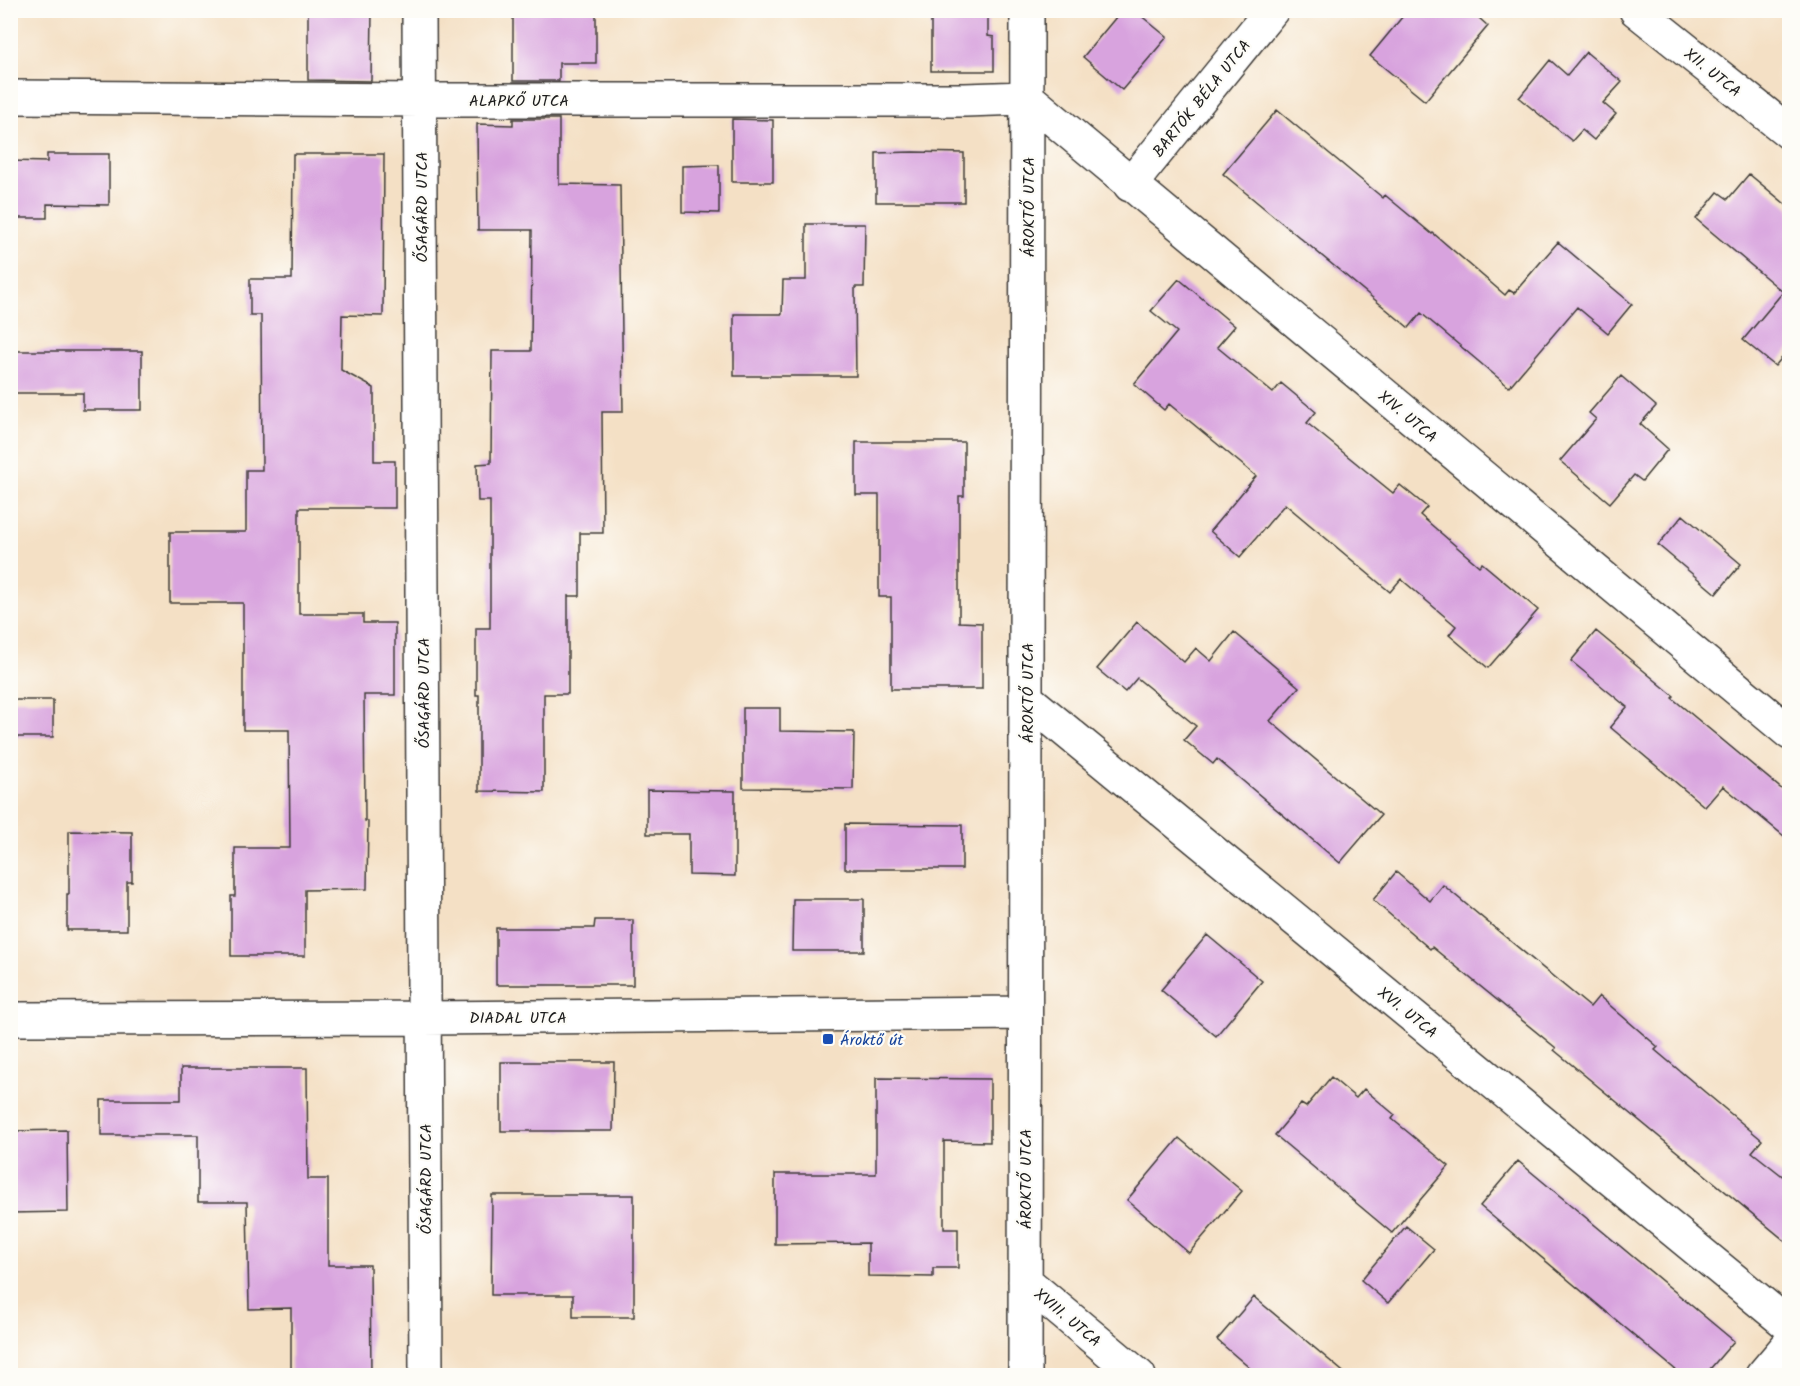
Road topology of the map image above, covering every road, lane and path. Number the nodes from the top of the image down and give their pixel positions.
1 (419, 10) edge
2 (1027, 10) edge
3 (1272, 10) edge
4 (1636, 10) edge
5 (10, 97) edge
6 (1028, 98) junction
7 (420, 100) junction
8 (1790, 134) edge
9 (1130, 185) junction
10 (1027, 699) junction
11 (1790, 734) edge
12 (1025, 1013) junction
13 (10, 1018) edge
14 (424, 1018) junction
15 (1025, 1281) junction
16 (1790, 1326) edge
17 (1790, 1343) edge
18 (426, 1376) edge
19 (1025, 1376) edge
20 (1139, 1376) edge
21 (1762, 1376) edge

1 - 7 street, ŐSAGÁRD UTCA
2 - 6 street, ÁROKTŐ UTCA
3 - 9 street, BARTÓK BÉLA UTCA
4 - 8 street, XII. UTCA
5 - 7 street, ALAPKŐ UTCA
6 - 7 street, ALAPKŐ UTCA
6 - 9 street, XIV. UTCA
6 - 10 street, ÁROKTŐ UTCA
7 - 14 street, ŐSAGÁRD UTCA
9 - 11 street, XIV. UTCA
10 - 12 street, ÁROKTŐ UTCA
10 - 16 street, XVI. UTCA
12 - 14 street, DIADAL UTCA
12 - 15 street, ÁROKTŐ UTCA
13 - 14 street, DIADAL UTCA
14 - 18 street, ŐSAGÁRD UTCA
15 - 19 street, ÁROKTŐ UTCA
15 - 20 street, XVIII. UTCA
17 - 21 street

